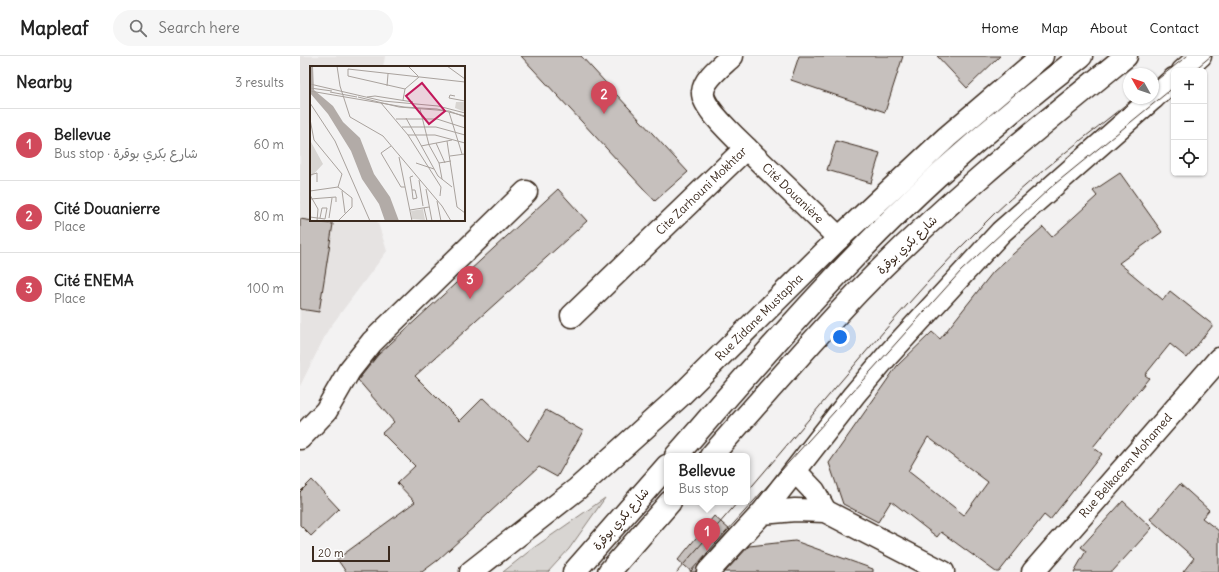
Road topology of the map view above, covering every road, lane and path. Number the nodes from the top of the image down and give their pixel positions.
1 (732, 56) edge
2 (1042, 56) edge
3 (1081, 56) edge
4 (1126, 56) edge
5 (1200, 56) edge
6 (1186, 68) edge
7 (1171, 82) edge
8 (1159, 93) edge
9 (1146, 104) edge
10 (746, 148) junction
11 (526, 192) dead end
12 (839, 238) junction
13 (572, 316) dead end
14 (1219, 359) edge
15 (300, 438) edge
16 (679, 453) edge
17 (714, 453) edge
18 (664, 469) edge
19 (795, 471) junction
20 (667, 505) edge
21 (825, 511) junction
22 (762, 513) junction
23 (471, 572) edge
24 (574, 572) edge
25 (608, 572) edge
26 (708, 572) edge
27 (943, 572) edge
28 (1033, 572) edge

1 - 10 main road, Cite Zarhouni Mokhtar
2 - 12 main road, Rue Zidane Mustapha
3 - 16 main road
4 - 17 main road, شارع بكري بوقرة
5 - 6 main road
7 - 8 main road
9 - 19 main road
10 - 12 main road, Cité Douanière
10 - 13 main road, Cite Zarhouni Mokhtar
11 - 15 main road
12 - 23 main road, Rue Zidane Mustapha
14 - 28 main road, Rue Belkacem Mohamed
18 - 24 main road, شارع بكري بوقرة
19 - 21 main road
19 - 22 main road
20 - 25 main road
21 - 22 main road
21 - 27 main road
22 - 26 main road

